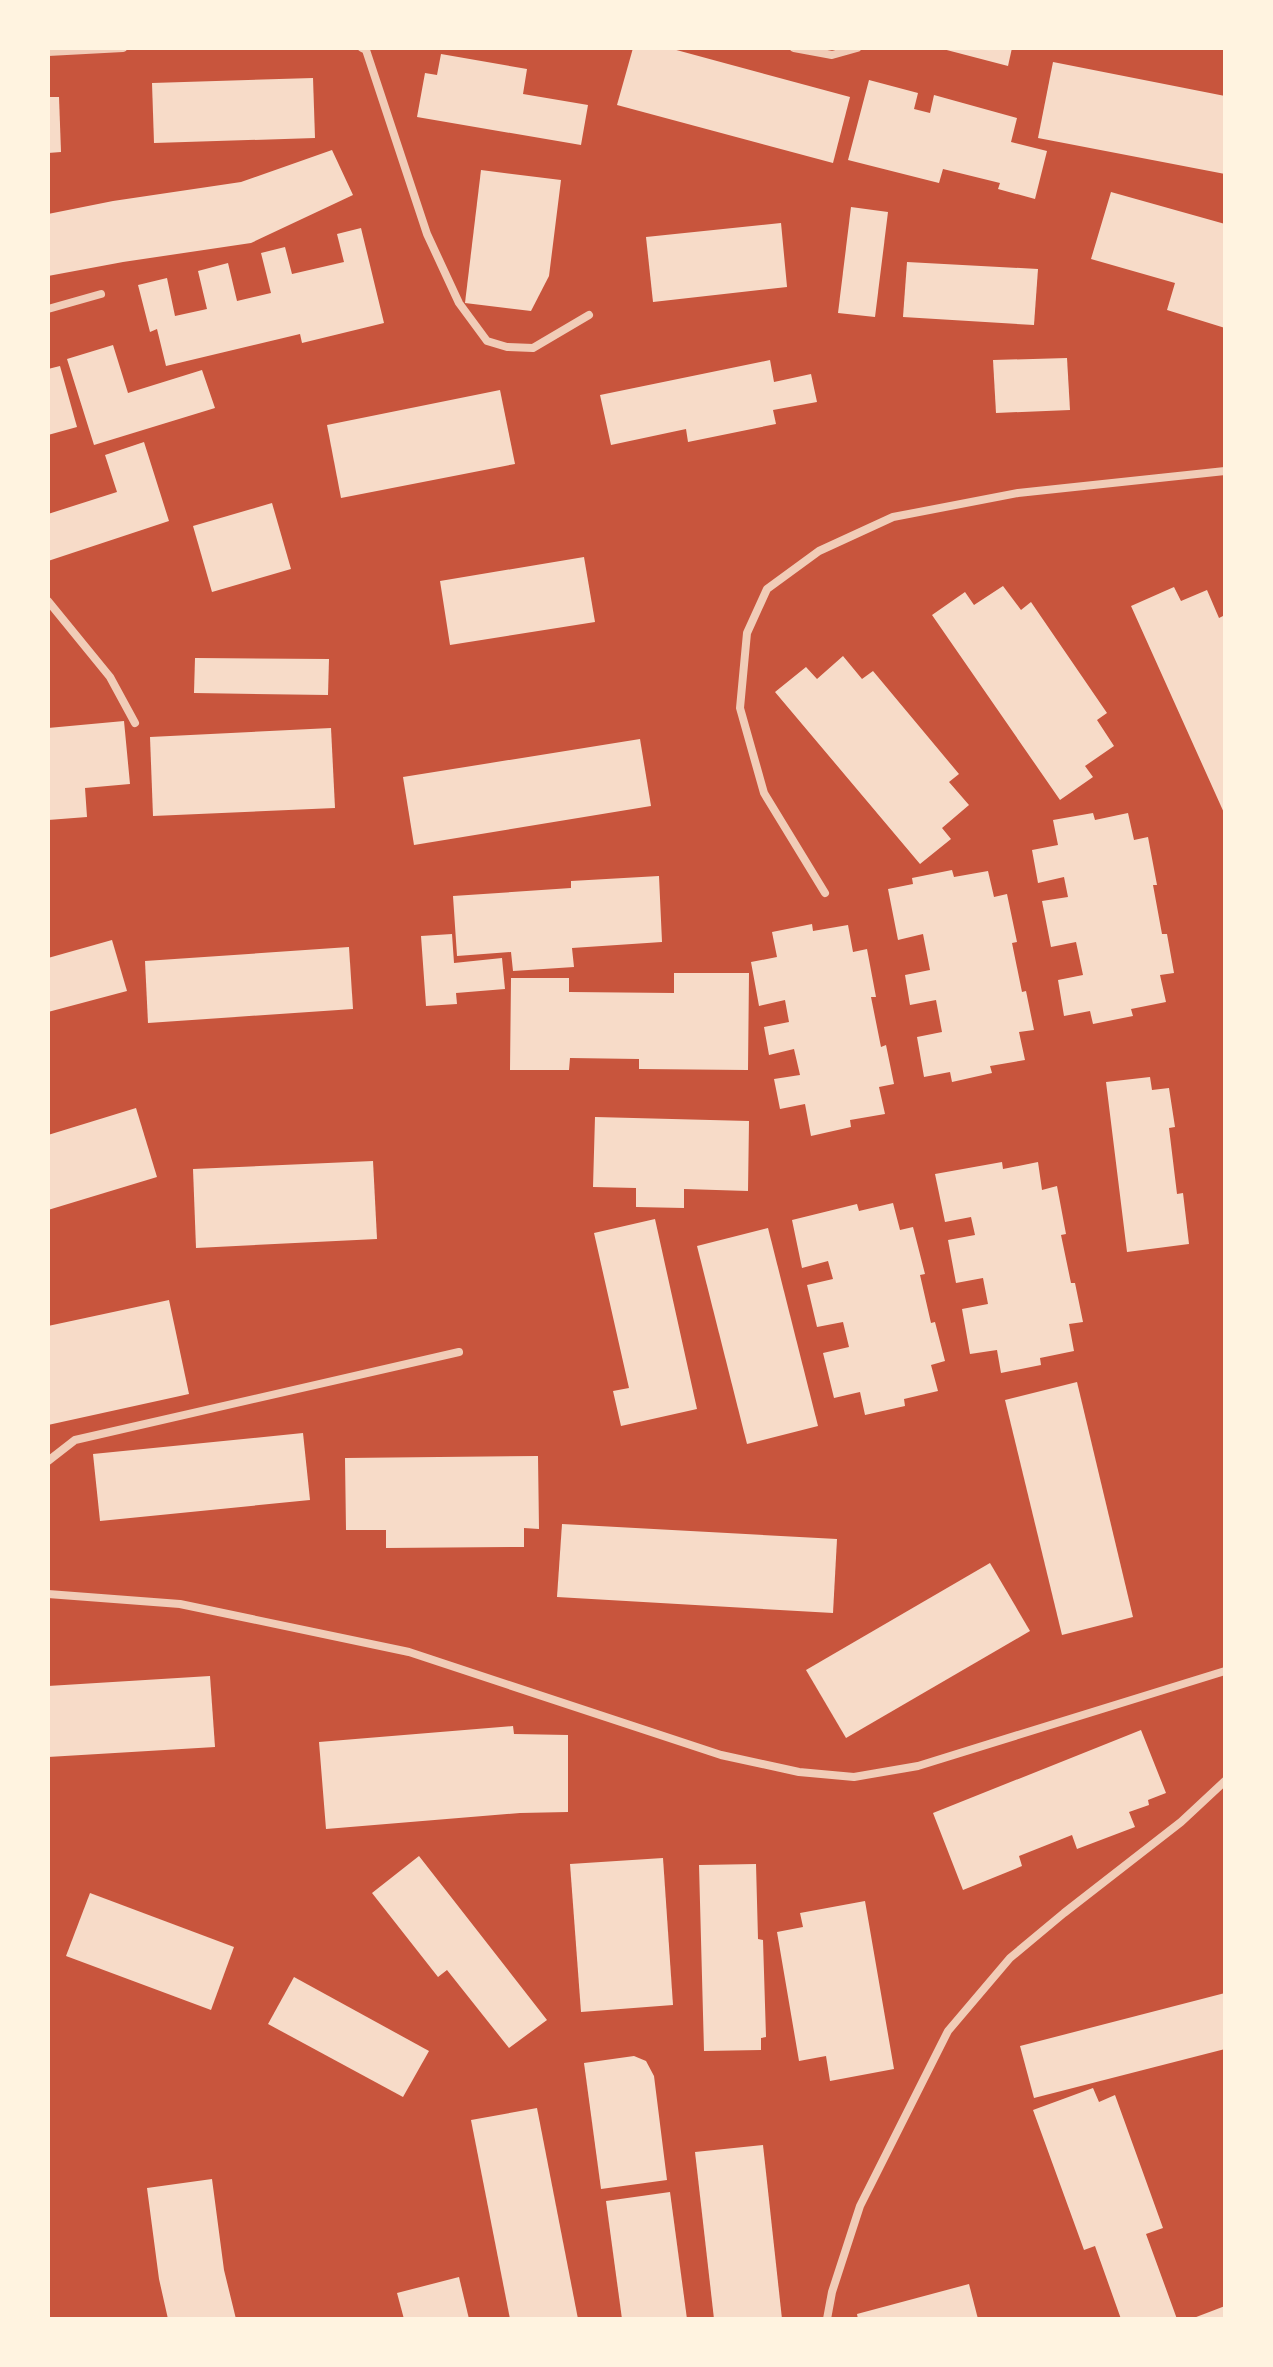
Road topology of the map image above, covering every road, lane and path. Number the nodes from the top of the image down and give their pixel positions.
1 (123, 48) edge
2 (362, 48) edge
3 (794, 48) edge
4 (857, 48) edge
5 (48, 52) edge
6 (101, 294) dead end
7 (48, 309) edge
8 (589, 315) dead end
9 (1225, 471) edge
10 (48, 601) edge
11 (135, 723) dead end
12 (825, 893) dead end
13 (459, 1352) dead end
14 (48, 1461) edge
15 (48, 1594) edge
16 (1225, 1671) edge
17 (1225, 1781) edge
18 (827, 2319) edge

1 - 5 street
2 - 8 street
3 - 4 street
6 - 7 street
9 - 12 street
10 - 11 street
13 - 14 street
15 - 16 street
17 - 18 street

